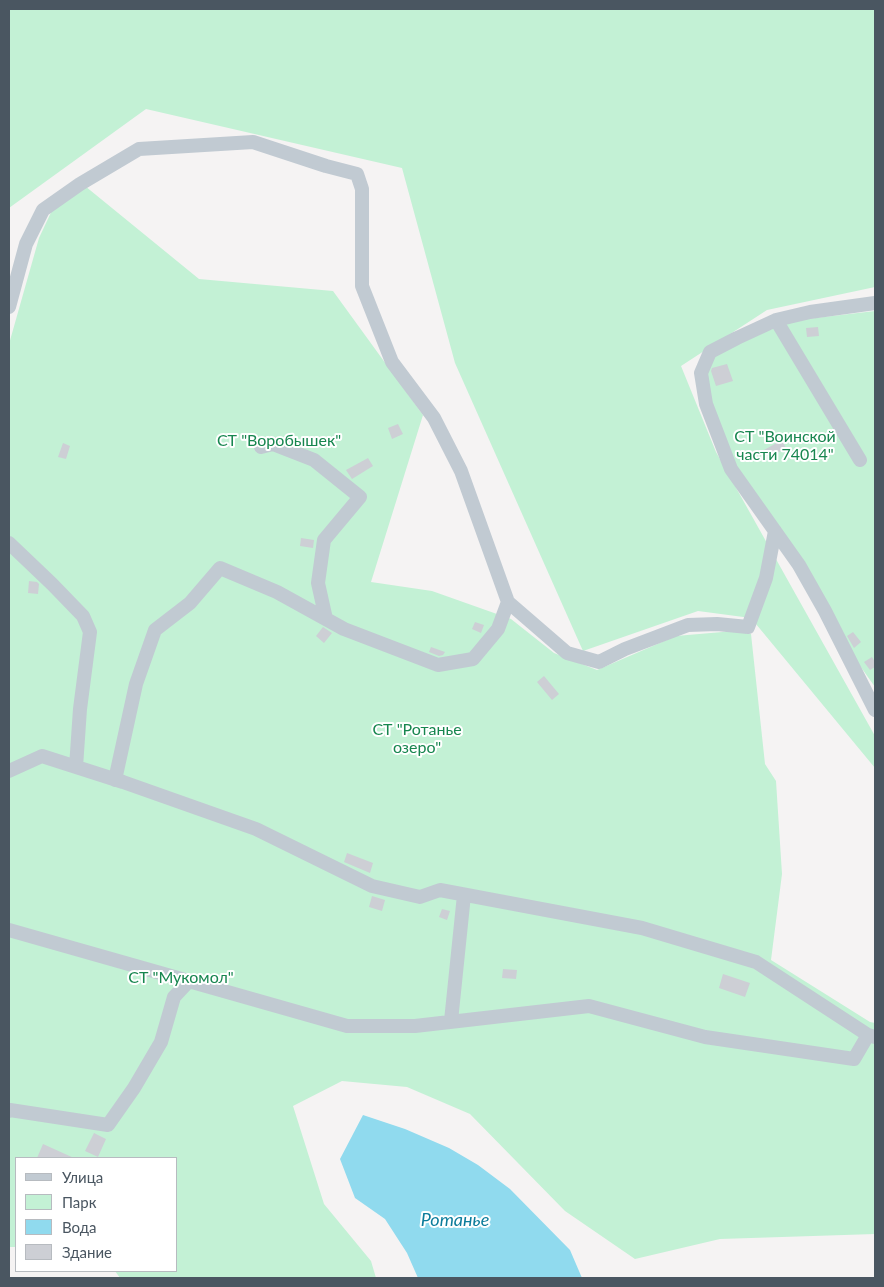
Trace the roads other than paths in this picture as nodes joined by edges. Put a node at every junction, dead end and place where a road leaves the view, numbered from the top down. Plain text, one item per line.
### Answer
1 (875, 303) edge
2 (9, 307) edge
3 (776, 320) junction
4 (261, 446) dead end
5 (860, 460) dead end
6 (775, 531) junction
7 (9, 543) edge
8 (508, 602) junction
9 (326, 619) junction
10 (875, 710) edge
11 (76, 767) junction
12 (9, 771) edge
13 (115, 780) junction
14 (464, 895) junction
15 (9, 930) edge
16 (189, 981) junction
17 (451, 1021) junction
18 (872, 1036) edge
19 (9, 1111) edge

1 - 3 street
2 - 8 street
3 - 5 street
3 - 6 street
4 - 9 street
6 - 8 street
6 - 10 street
7 - 11 street
8 - 9 street
9 - 13 street
11 - 12 street
11 - 13 street
13 - 14 street
14 - 17 street
14 - 18 street
15 - 16 street
16 - 17 street
16 - 19 street
17 - 18 street

